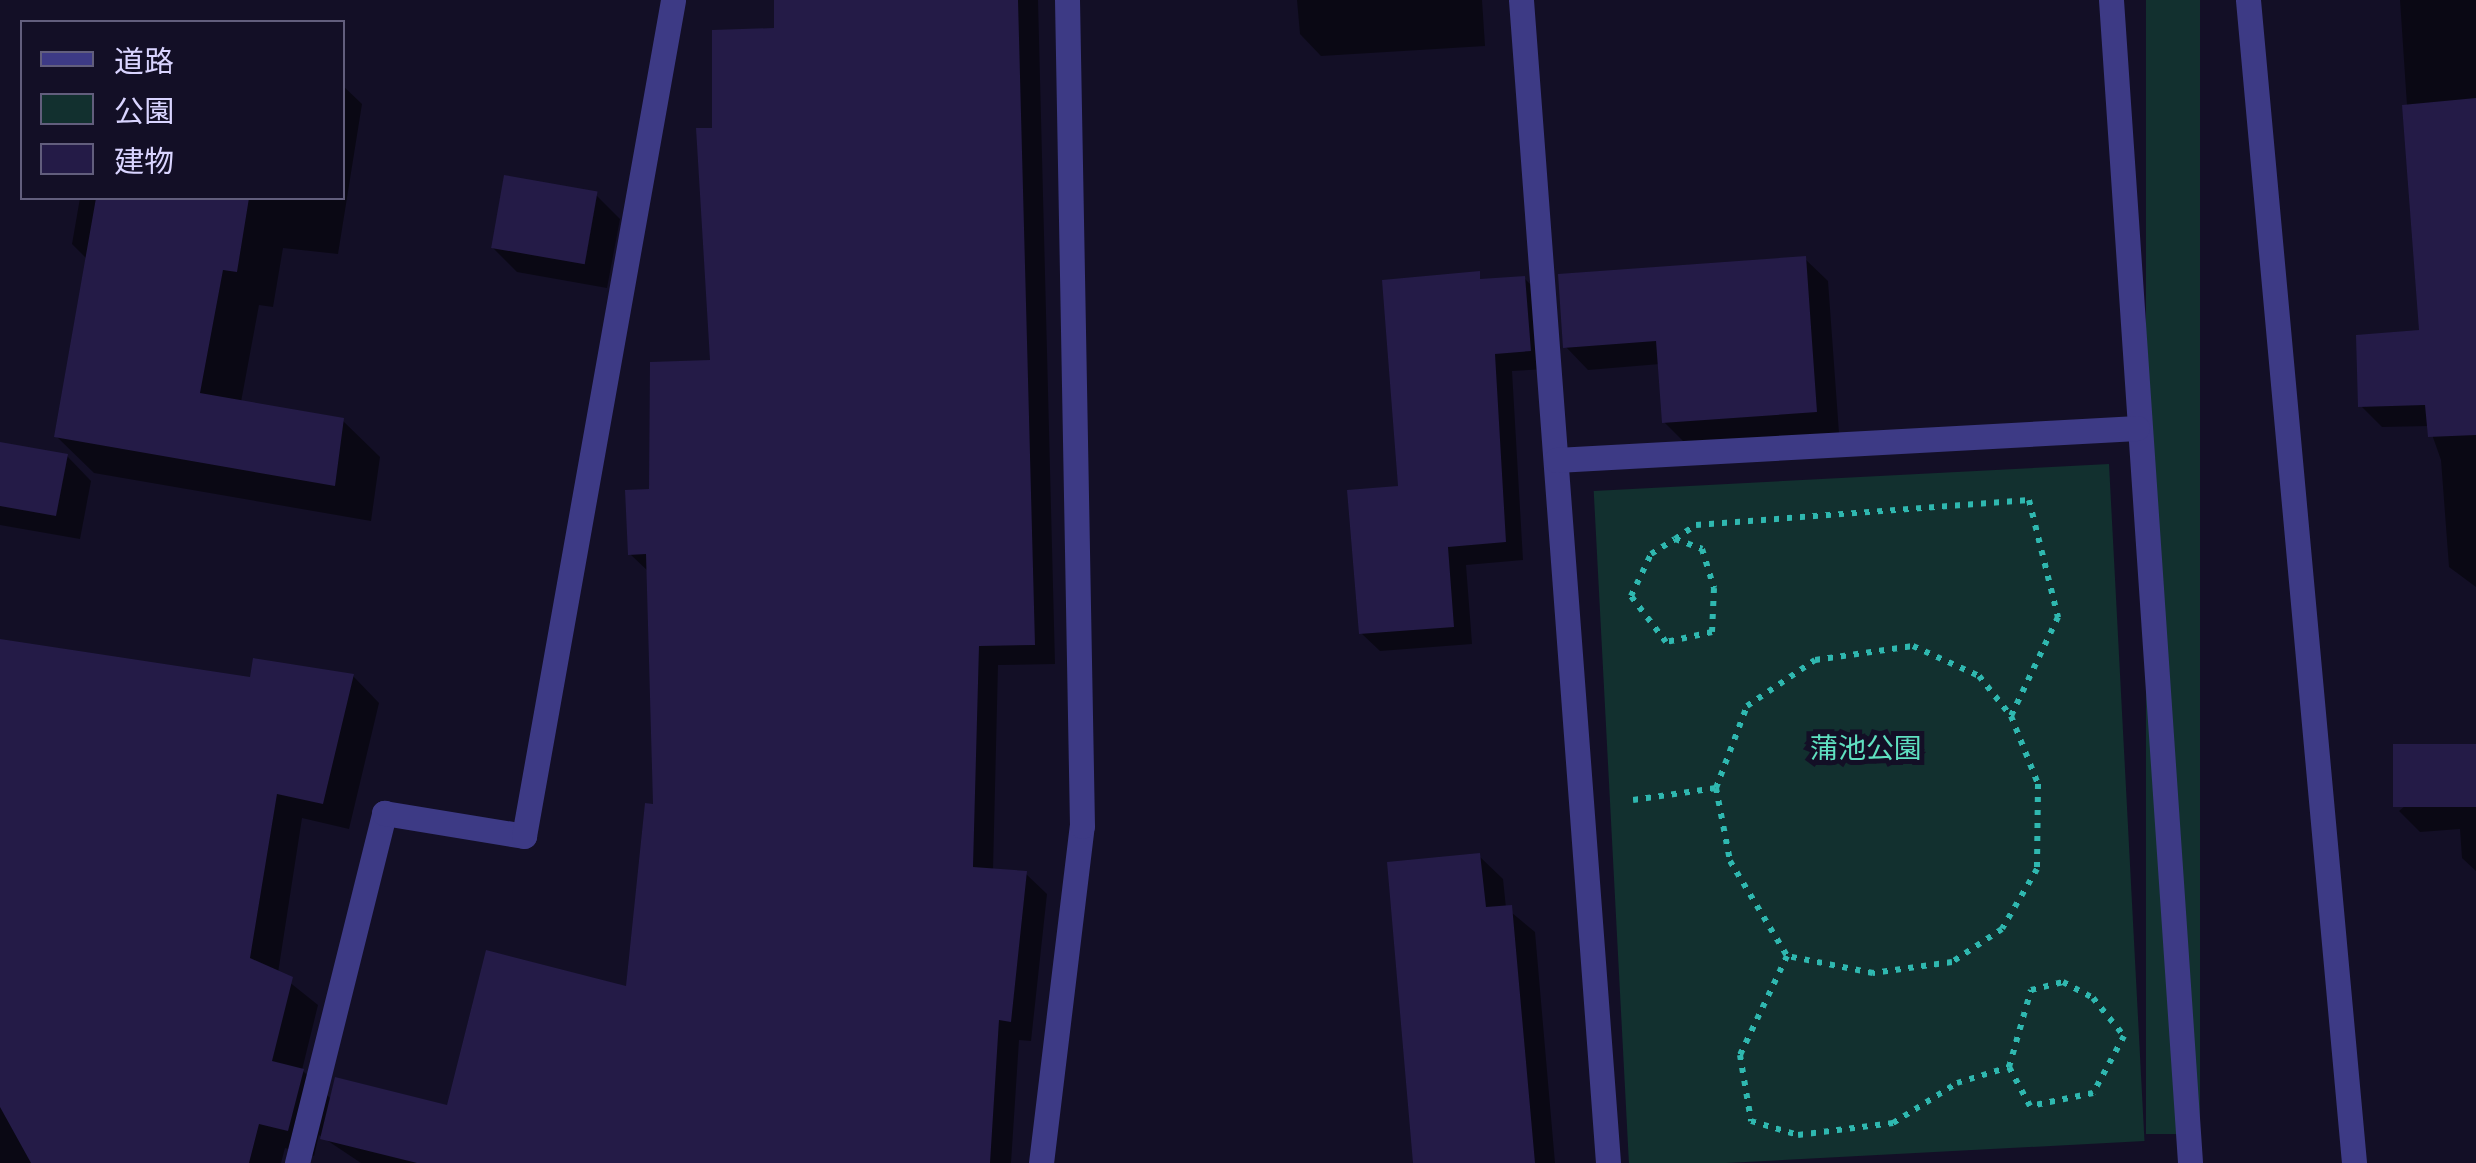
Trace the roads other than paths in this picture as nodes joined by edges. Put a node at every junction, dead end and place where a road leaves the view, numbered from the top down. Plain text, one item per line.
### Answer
1 (673, 0) edge
2 (1067, 0) edge
3 (1522, 0) edge
4 (2111, 0) edge
5 (2248, 0) edge
6 (2137, 428) junction
7 (1556, 460) junction
8 (296, 1163) edge
9 (1041, 1163) edge
10 (1608, 1163) edge
11 (2190, 1163) edge
12 (2354, 1163) edge

1 - 8 street
2 - 9 street
3 - 7 street
4 - 6 street
5 - 12 street
6 - 7 street
6 - 11 street
7 - 10 street

